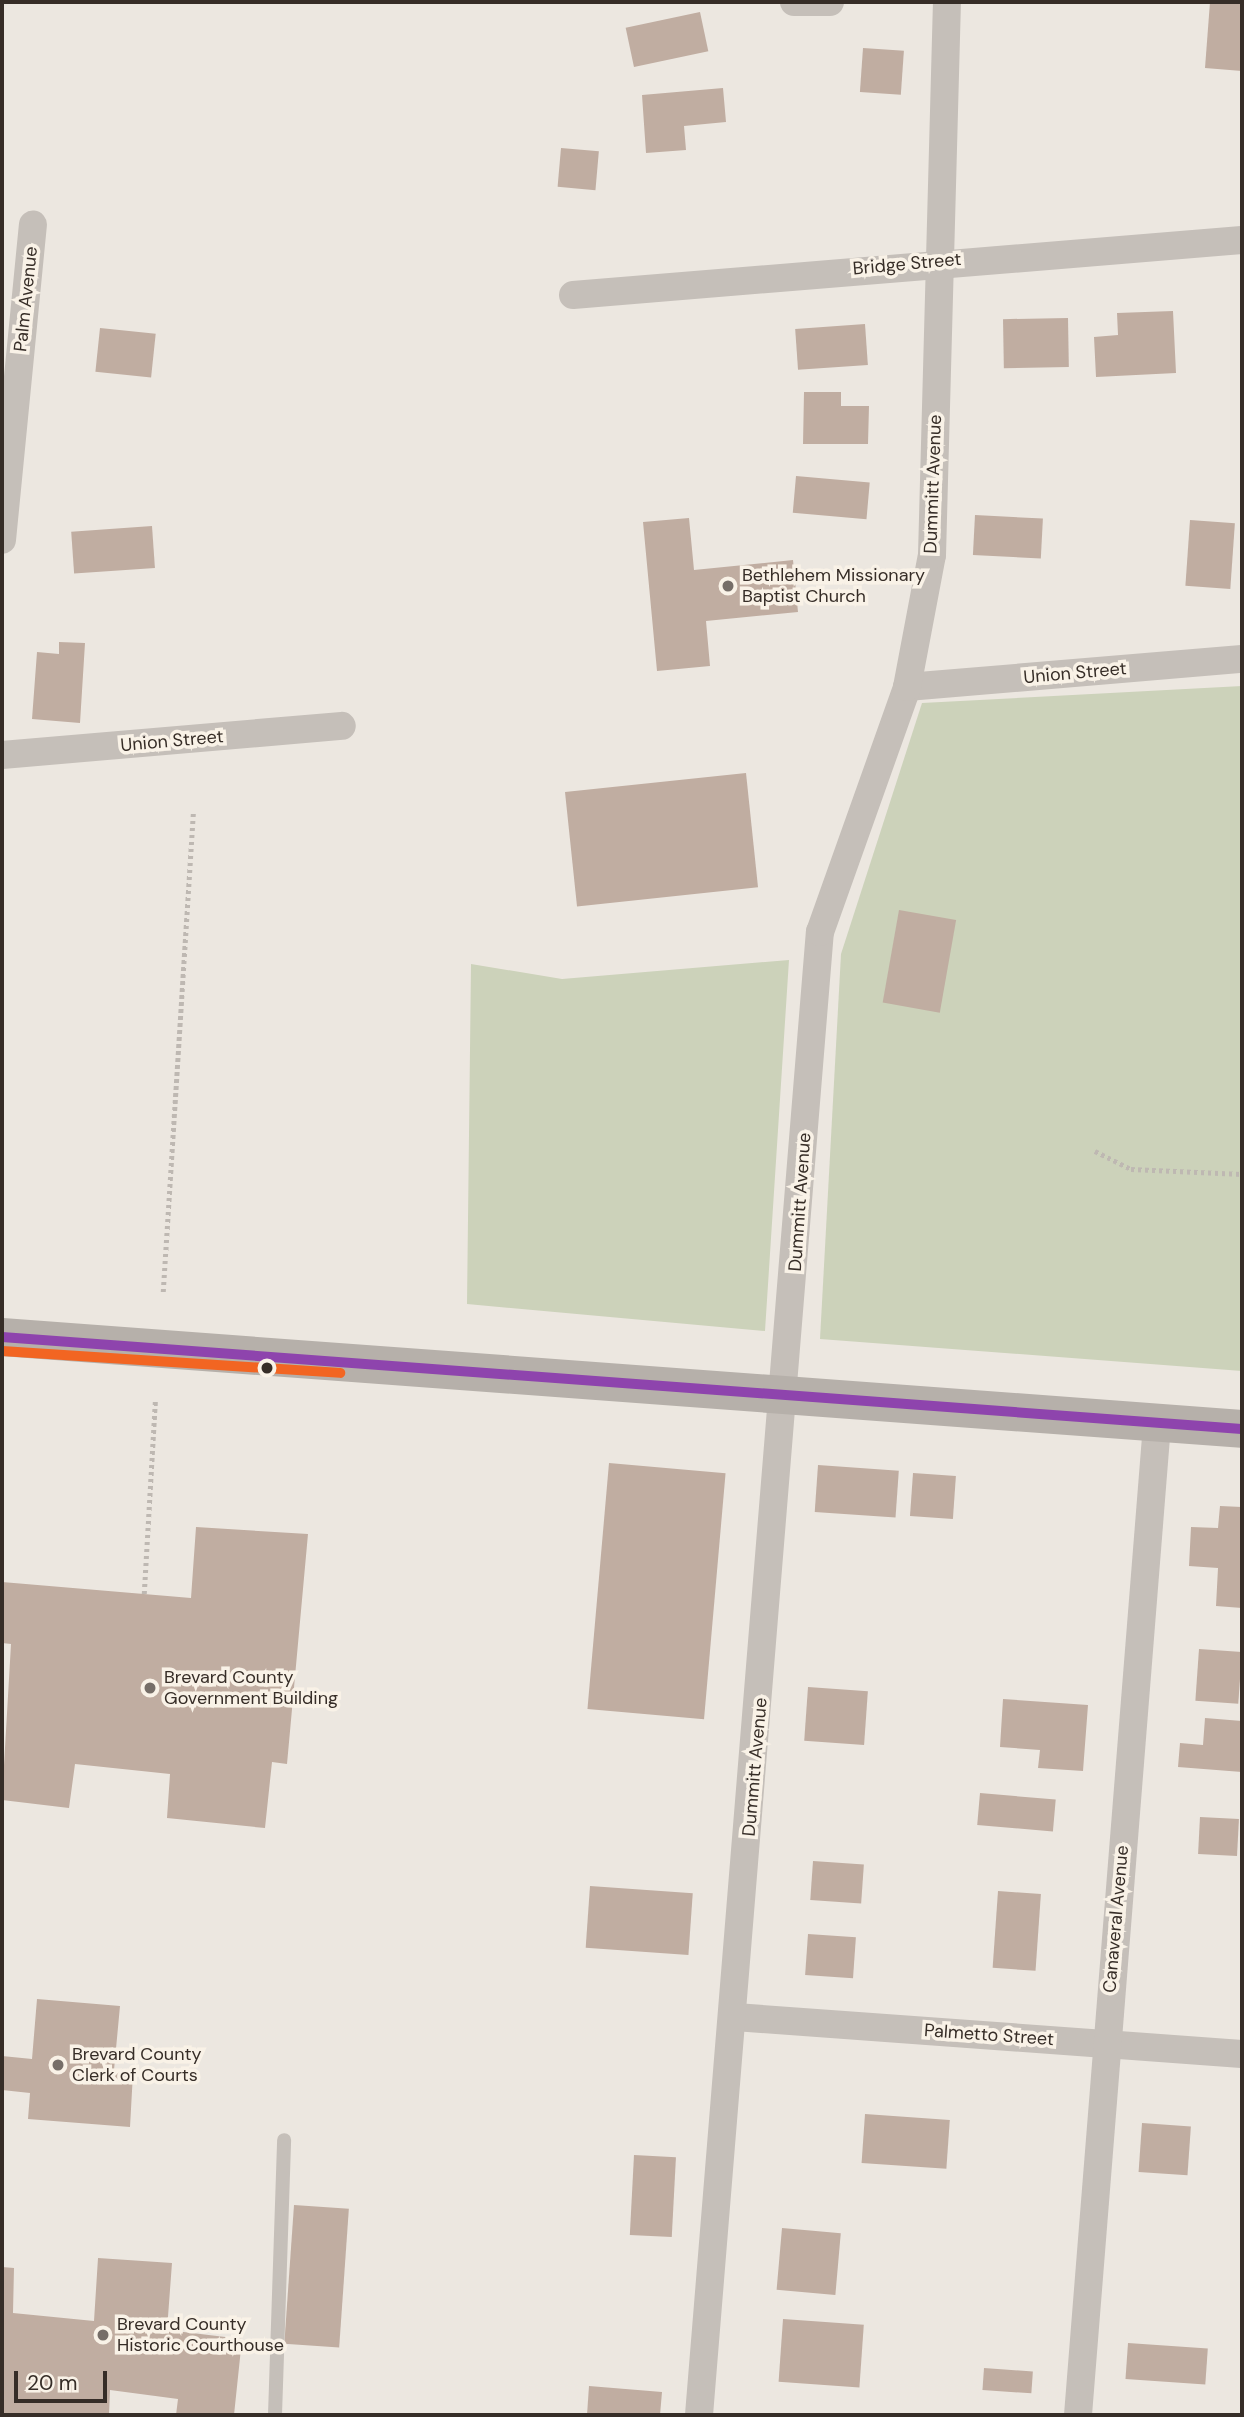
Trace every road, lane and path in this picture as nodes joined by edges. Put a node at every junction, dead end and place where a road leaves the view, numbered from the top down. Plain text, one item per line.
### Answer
1 (830, 2) edge
2 (947, 2) edge
3 (797, 4) edge
4 (33, 225) dead end
5 (1242, 240) edge
6 (940, 261) junction
7 (573, 295) dead end
8 (2, 540) edge
9 (1242, 659) edge
10 (907, 687) junction
11 (342, 726) dead end
12 (2, 755) edge
13 (194, 811) dead end
14 (1095, 1151) dead end
15 (1242, 1174) edge
16 (163, 1292) dead end
17 (2, 1337) edge
18 (786, 1394) junction
19 (155, 1401) dead end
20 (1157, 1424) junction
21 (1242, 1429) edge
22 (144, 1594) dead end
23 (735, 2017) junction
24 (1106, 2043) junction
25 (1242, 2054) edge
26 (284, 2140) dead end
27 (275, 2415) edge
28 (699, 2415) edge
29 (1078, 2415) edge

1 - 3 street
2 - 6 street, Dummitt Avenue
4 - 8 street, Palm Avenue
5 - 6 street, Bridge Street
6 - 7 street, Bridge Street
6 - 10 street, Dummitt Avenue
9 - 10 street, Union Street
10 - 18 street, Dummitt Avenue
11 - 12 street, Union Street
13 - 16 path
14 - 15 path
17 - 18 main road
18 - 20 main road
18 - 23 street, Dummitt Avenue
19 - 22 path
20 - 21 main road
20 - 24 street, Canaveral Avenue
23 - 24 street, Palmetto Street
23 - 28 street, Dummitt Avenue
24 - 25 street, Palmetto Street
24 - 29 street, Canaveral Avenue
26 - 27 lane

